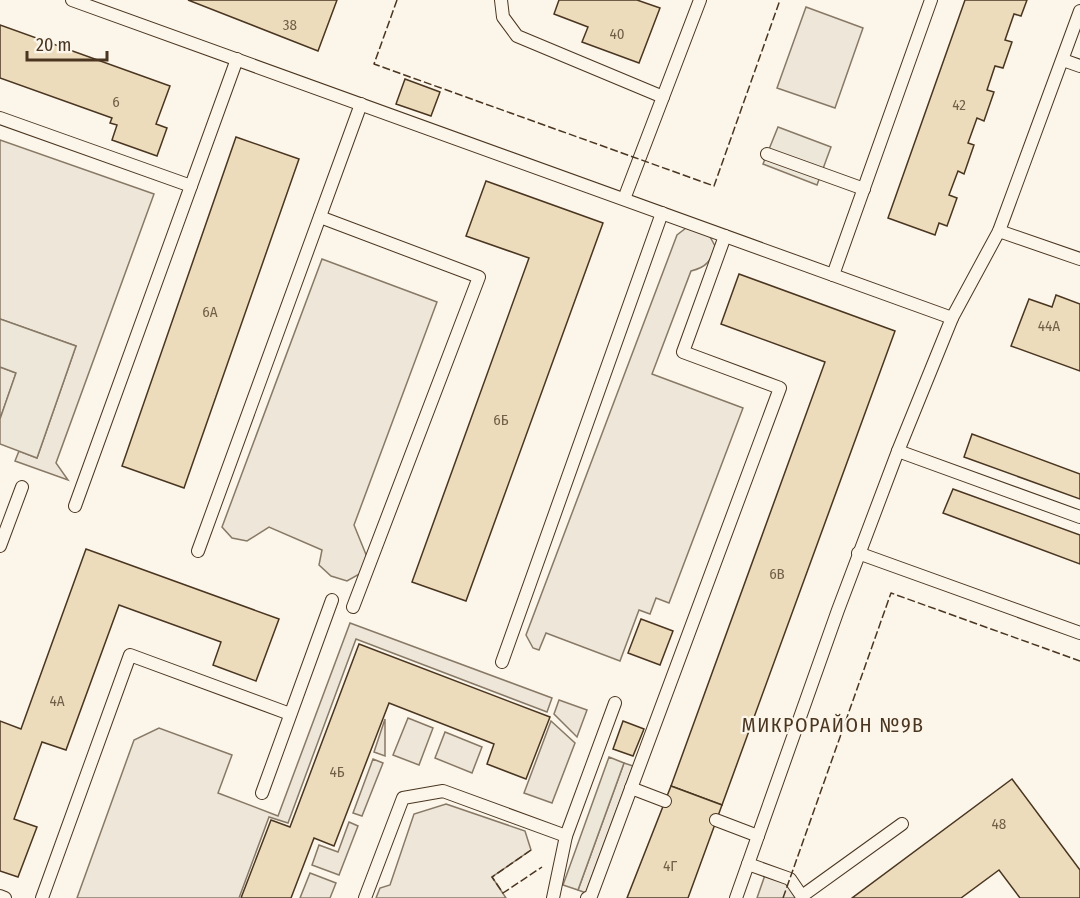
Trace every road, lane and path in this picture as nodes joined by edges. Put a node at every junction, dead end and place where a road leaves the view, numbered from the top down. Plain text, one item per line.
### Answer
1 (72, 0) edge
2 (501, 0) edge
3 (700, 0) edge
4 (931, 0) edge
5 (1080, 11) edge
6 (237, 59) junction
7 (1063, 60) junction
8 (1080, 66) edge
9 (663, 98) junction
10 (361, 104) junction
11 (0, 118) edge
12 (767, 154) dead end
13 (191, 186) junction
14 (864, 189) junction
15 (624, 199) junction
16 (662, 213) junction
17 (320, 217) junction
18 (999, 231) junction
19 (725, 236) junction
20 (1080, 259) edge
21 (833, 274) junction
22 (952, 318) junction
23 (898, 451) junction
24 (22, 487) dead end
25 (75, 506) dead end
26 (1080, 517) edge
27 (0, 546) edge
28 (198, 551) dead end
29 (858, 553) junction
30 (332, 600) dead end
31 (353, 607) dead end
32 (1080, 633) edge
33 (502, 662) dead end
34 (615, 703) dead end
35 (290, 714) junction
36 (631, 788) junction
37 (262, 793) dead end
38 (665, 801) dead end
39 (716, 820) dead end
40 (903, 824) dead end
41 (566, 836) junction
42 (758, 836) junction
43 (748, 864) junction
44 (0, 896) edge
45 (802, 897) edge
46 (5, 898) edge
47 (42, 898) edge
48 (365, 898) edge
49 (553, 898) edge
50 (587, 898) edge
51 (736, 898) edge

1 - 6 lane
2 - 9 lane
3 - 9 lane
4 - 14 lane
5 - 7 lane
6 - 10 lane
6 - 13 lane
7 - 8 lane
7 - 18 lane
9 - 15 lane
10 - 15 lane
10 - 17 lane
11 - 13 lane
12 - 14 lane
13 - 25 lane
14 - 21 lane
15 - 16 lane
16 - 19 lane
16 - 33 lane
17 - 28 lane
17 - 31 lane
18 - 20 lane
18 - 22 lane
19 - 21 lane
19 - 36 lane
21 - 22 lane
22 - 23 lane
23 - 26 lane
23 - 29 lane
24 - 27 lane
29 - 32 lane
29 - 42 lane
30 - 35 lane
34 - 41 lane
35 - 37 lane
35 - 47 lane
36 - 38 lane
36 - 50 lane
39 - 42 lane
40 - 45 lane
41 - 48 lane
41 - 49 lane
42 - 43 lane
43 - 45 lane
43 - 51 lane
44 - 46 lane

